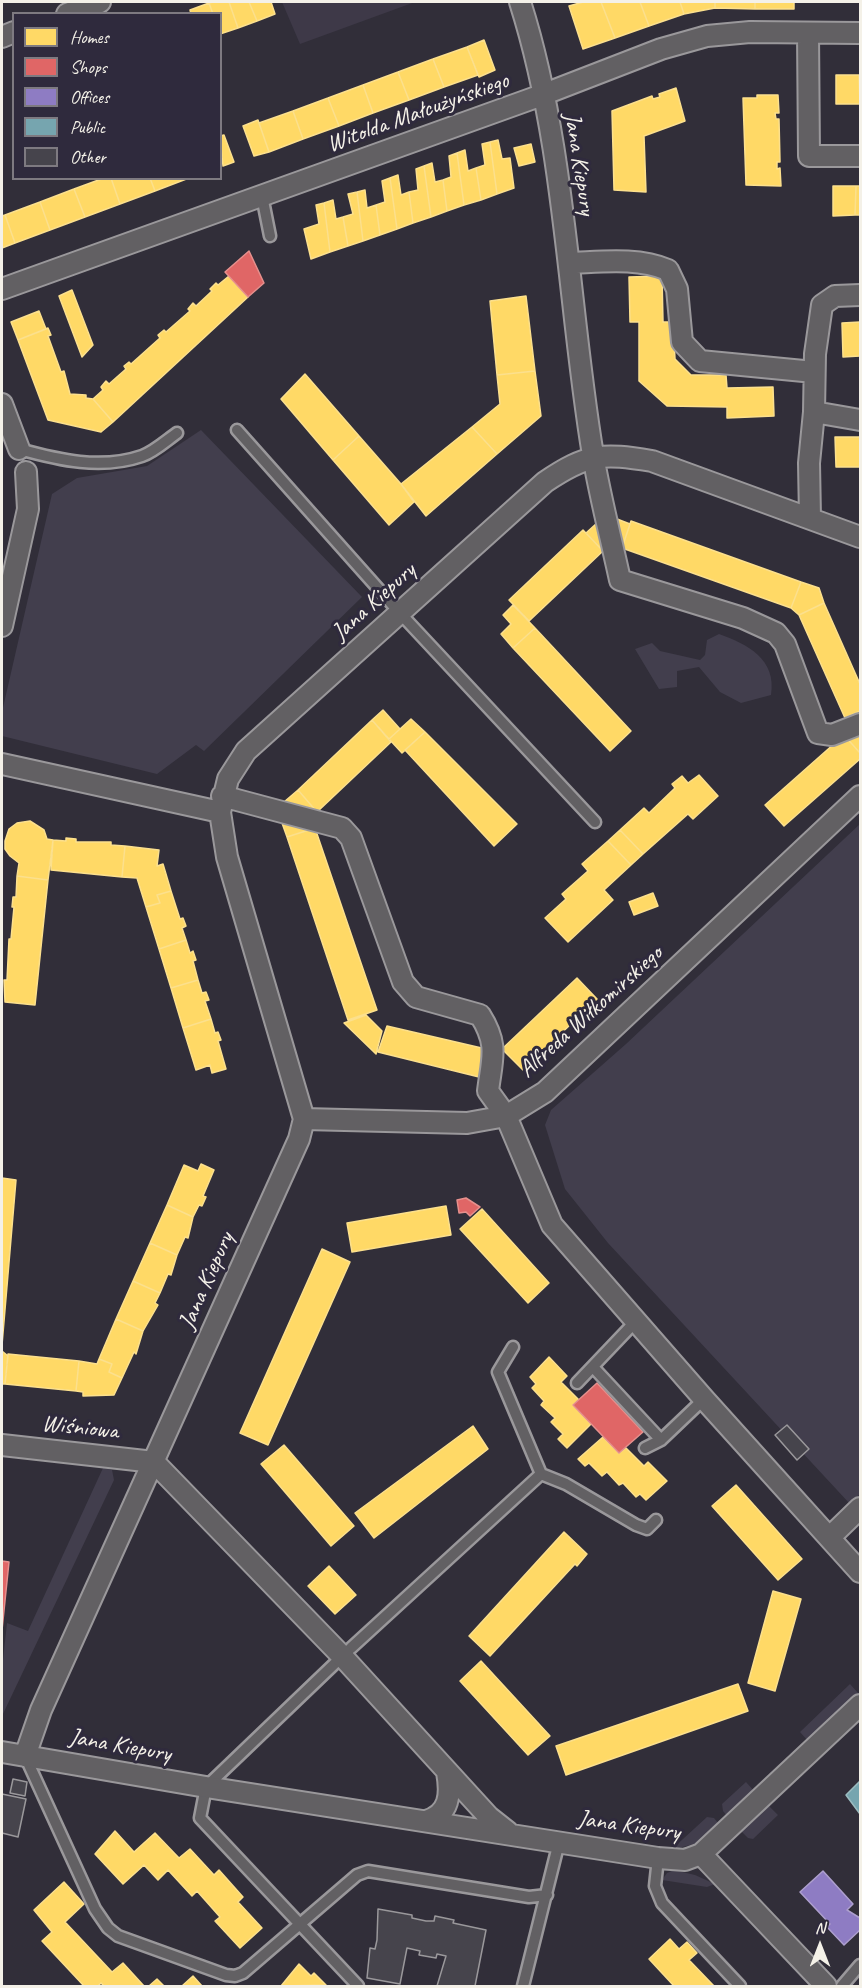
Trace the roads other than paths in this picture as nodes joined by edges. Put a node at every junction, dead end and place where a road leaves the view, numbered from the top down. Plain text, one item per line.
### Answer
1 (100, 2) edge
2 (520, 2) edge
3 (72, 12) edge
4 (808, 33) junction
5 (861, 33) edge
6 (542, 95) junction
7 (861, 156) edge
8 (262, 196) junction
9 (270, 236) dead end
10 (569, 263) junction
11 (2, 289) edge
12 (861, 295) edge
13 (814, 372) junction
14 (2, 404) edge
15 (814, 412) junction
16 (861, 420) edge
17 (237, 430) dead end
18 (177, 433) dead end
19 (19, 449) joint
20 (593, 456) junction
21 (26, 472) dead end
22 (810, 518) junction
23 (861, 537) edge
24 (399, 612) junction
25 (2, 626) edge
26 (861, 724) edge
27 (2, 764) edge
28 (861, 796) edge
29 (221, 804) junction
30 (595, 822) dead end
31 (506, 1116) junction
32 (304, 1119) junction
33 (636, 1322) junction
34 (513, 1347) dead end
35 (593, 1367) junction
36 (577, 1383) dead end
37 (704, 1399) junction
38 (661, 1440) junction
39 (2, 1445) edge
40 (645, 1448) dead end
41 (154, 1462) junction
42 (541, 1474) junction
43 (861, 1508) edge
44 (656, 1520) dead end
45 (830, 1537) junction
46 (861, 1572) edge
47 (342, 1656) junction
48 (861, 1705) edge
49 (2, 1752) edge
50 (25, 1756) junction
51 (447, 1772) junction
52 (206, 1787) junction
53 (426, 1821) junction
54 (511, 1834) junction
55 (559, 1842) junction
56 (702, 1854) junction
57 (658, 1858) junction
58 (547, 1895) junction
59 (301, 1923) junction
60 (861, 1965) edge
61 (358, 1986) edge
62 (523, 1986) edge
63 (740, 1986) edge
64 (825, 1986) edge
65 (842, 1986) edge

1 - 3 street
2 - 6 street, Jana Kiepury
4 - 5 street, Witolda Małcużyńskiego
4 - 6 street, Witolda Małcużyńskiego
4 - 7 street
6 - 8 street, Witolda Małcużyńskiego
6 - 10 street, Jana Kiepury
8 - 9 lane
8 - 11 street, Witolda Małcużyńskiego
10 - 13 street
10 - 20 street, Jana Kiepury
12 - 13 street
13 - 15 street
14 - 19 street
15 - 16 street
15 - 22 street
17 - 24 lane
18 - 19 lane
20 - 22 street, Jana Kiepury
20 - 24 street, Jana Kiepury
20 - 26 street
21 - 25 street
22 - 23 street, Jana Kiepury
24 - 29 street, Jana Kiepury
24 - 30 lane
27 - 29 street
28 - 31 street, Alfreda Wiłkomirskiego
29 - 31 street
29 - 32 street
31 - 32 street
31 - 33 street
32 - 41 street, Jana Kiepury
33 - 35 lane
33 - 37 street
34 - 42 lane
35 - 36 lane
35 - 38 lane
37 - 38 lane
37 - 45 street
38 - 40 lane
39 - 41 street, Wiśniowa
41 - 47 street, Jana Kiepury
41 - 50 street, Jana Kiepury
42 - 44 lane
42 - 47 lane
43 - 45 street
45 - 46 street
47 - 51 street, Jana Kiepury
47 - 52 lane
48 - 56 street
49 - 50 street, Jana Kiepury
50 - 52 street, Jana Kiepury
50 - 59 lane
51 - 53 street
51 - 54 street, Jana Kiepury
52 - 53 street, Jana Kiepury
52 - 59 lane
53 - 54 street, Jana Kiepury
54 - 55 street, Jana Kiepury
55 - 57 street, Jana Kiepury
55 - 58 lane
56 - 57 street, Jana Kiepury
56 - 64 street, Jana Kiepury
57 - 63 lane
58 - 59 lane
58 - 62 lane
59 - 61 lane
60 - 65 lane

